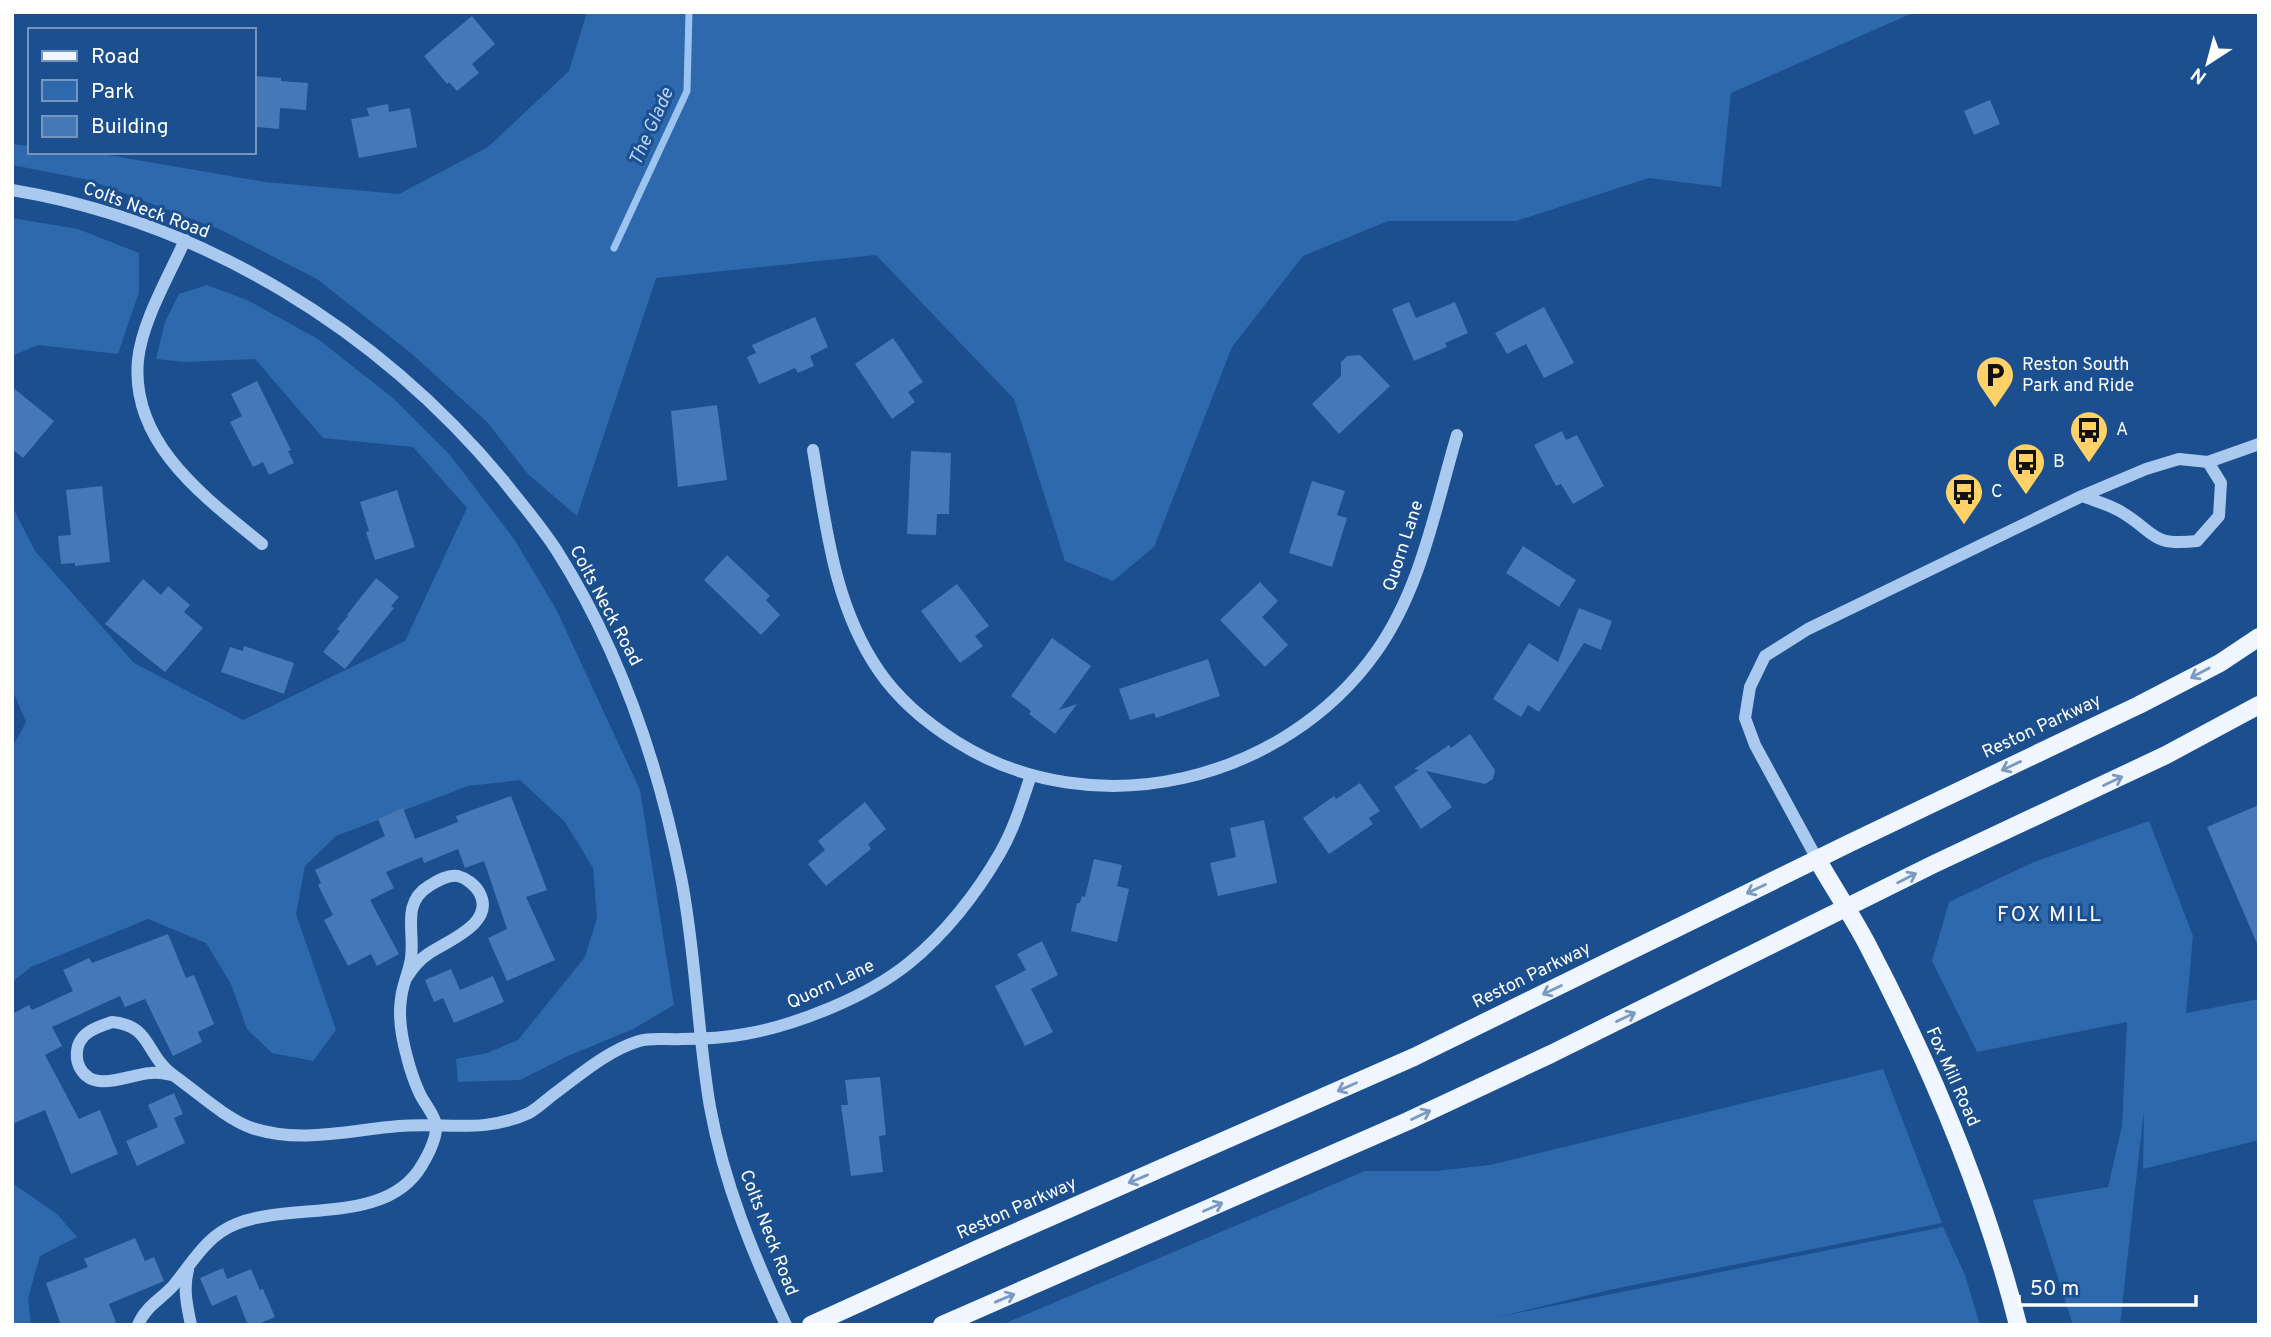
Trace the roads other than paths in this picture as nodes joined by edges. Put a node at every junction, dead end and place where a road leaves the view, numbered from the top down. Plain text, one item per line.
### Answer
1 (12, 190) edge
2 (185, 240) junction
3 (1457, 435) dead end
4 (2259, 444) edge
5 (813, 450) dead end
6 (2208, 462) junction
7 (2082, 496) junction
8 (262, 544) dead end
9 (2259, 637) edge
10 (2259, 705) edge
11 (1031, 775) junction
12 (1817, 859) junction
13 (1846, 909) junction
14 (407, 977) junction
15 (701, 1039) junction
16 (173, 1075) junction
17 (436, 1125) junction
18 (189, 1265) junction
19 (138, 1325) edge
20 (191, 1325) edge
21 (786, 1325) edge
22 (811, 1325) edge
23 (942, 1325) edge
24 (2018, 1325) edge

1 - 2 street, Colts Neck Road
2 - 8 street
2 - 15 street, Colts Neck Road
3 - 11 street, Quorn Lane
4 - 6 street
5 - 11 street, Quorn Lane
6 - 7 street
6 - 7 street
7 - 12 street
9 -> 12 main road, Reston Parkway
13 -> 10 main road
11 - 15 street, Quorn Lane
12 - 13 main road, Fox Mill Road
12 -> 22 main road, Reston Parkway
23 -> 13 main road
13 - 24 main road, Fox Mill Road
14 - 14 street
14 - 17 street
15 - 17 street, Quorn Lane
15 - 21 street, Colts Neck Road
16 - 16 street, Quorn Lane
16 - 17 street, Quorn Lane
17 - 18 street
18 - 19 street
18 - 20 street

